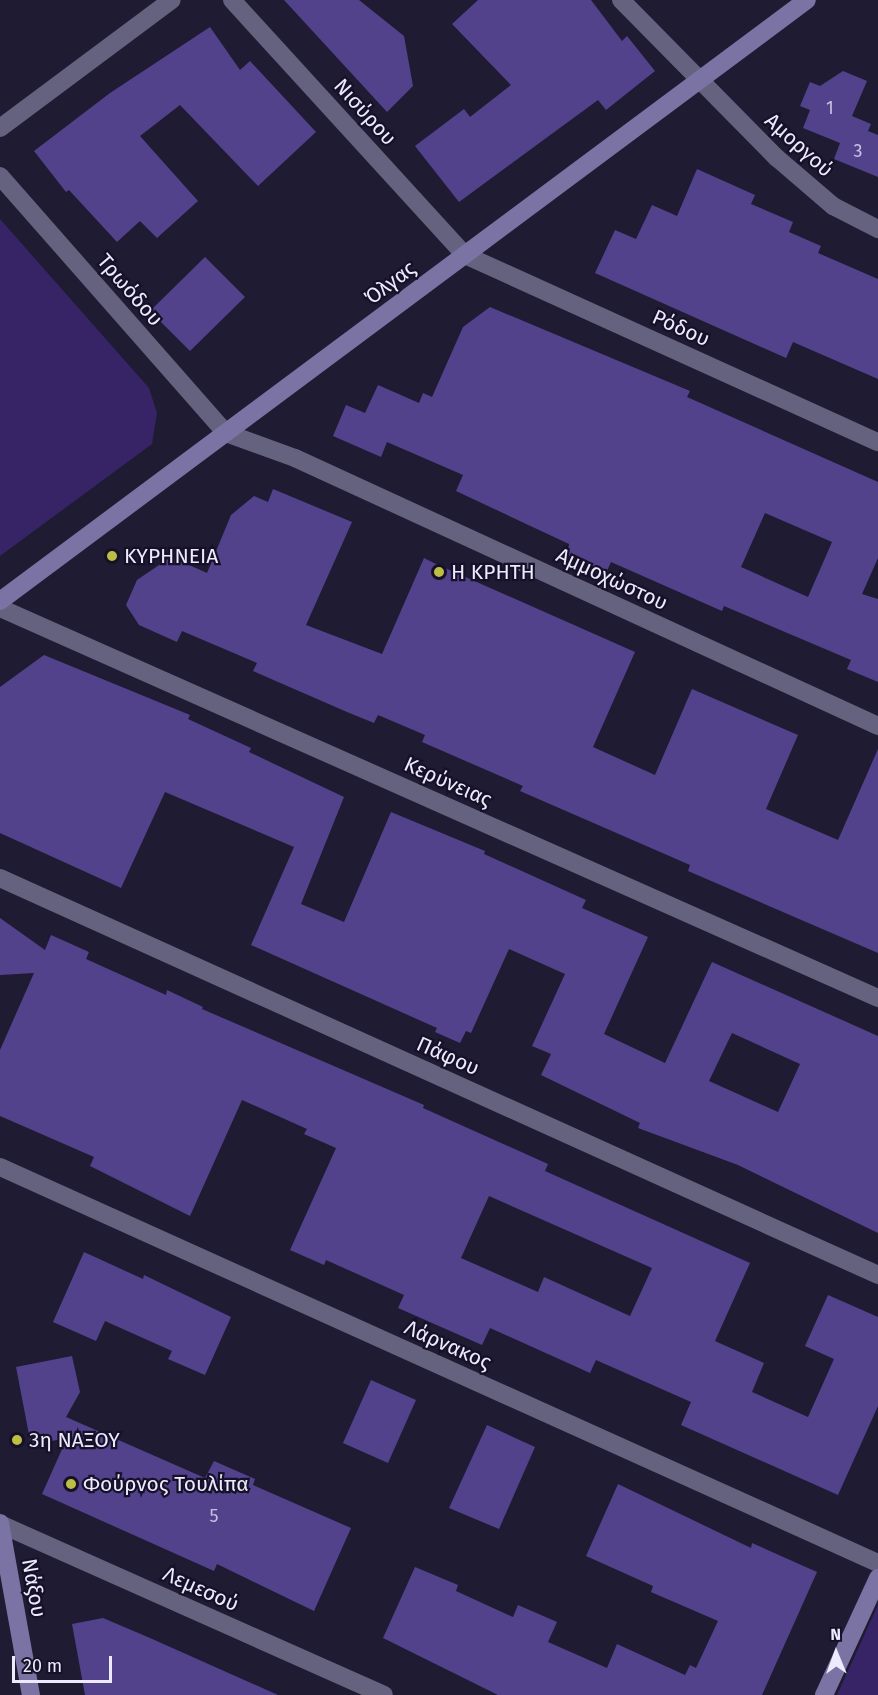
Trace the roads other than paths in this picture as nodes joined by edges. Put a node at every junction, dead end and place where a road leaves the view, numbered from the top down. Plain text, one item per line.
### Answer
1 (172, 0) edge
2 (232, 0) edge
3 (621, 0) edge
4 (807, 0) edge
5 (698, 81) junction
6 (0, 128) edge
7 (0, 176) edge
8 (878, 229) edge
9 (465, 255) junction
10 (226, 433) junction
11 (878, 442) edge
12 (0, 601) edge
13 (0, 608) edge
14 (878, 726) edge
15 (0, 878) edge
16 (878, 998) edge
17 (0, 1167) edge
18 (878, 1275) edge
19 (0, 1524) edge
20 (878, 1563) edge
21 (878, 1578) edge
22 (31, 1695) edge
23 (384, 1695) edge
24 (824, 1695) edge

1 - 6 street
2 - 9 street, Νισύρου
3 - 5 street, Αμοργού
4 - 5 street, Όλγας
5 - 8 street, Αμοργού
5 - 9 street, Όλγας
7 - 10 street, Τρωόδου
9 - 10 street, Όλγας
9 - 11 street, Ρόδου
10 - 12 street, Όλγας
10 - 14 street, Αμμοχώστου
13 - 16 street, Κερύνειας
15 - 18 street, Πάφου
17 - 20 street, Λάρνακος
19 - 22 street, Νάξου
19 - 23 street, Λεμεσού
21 - 24 street

